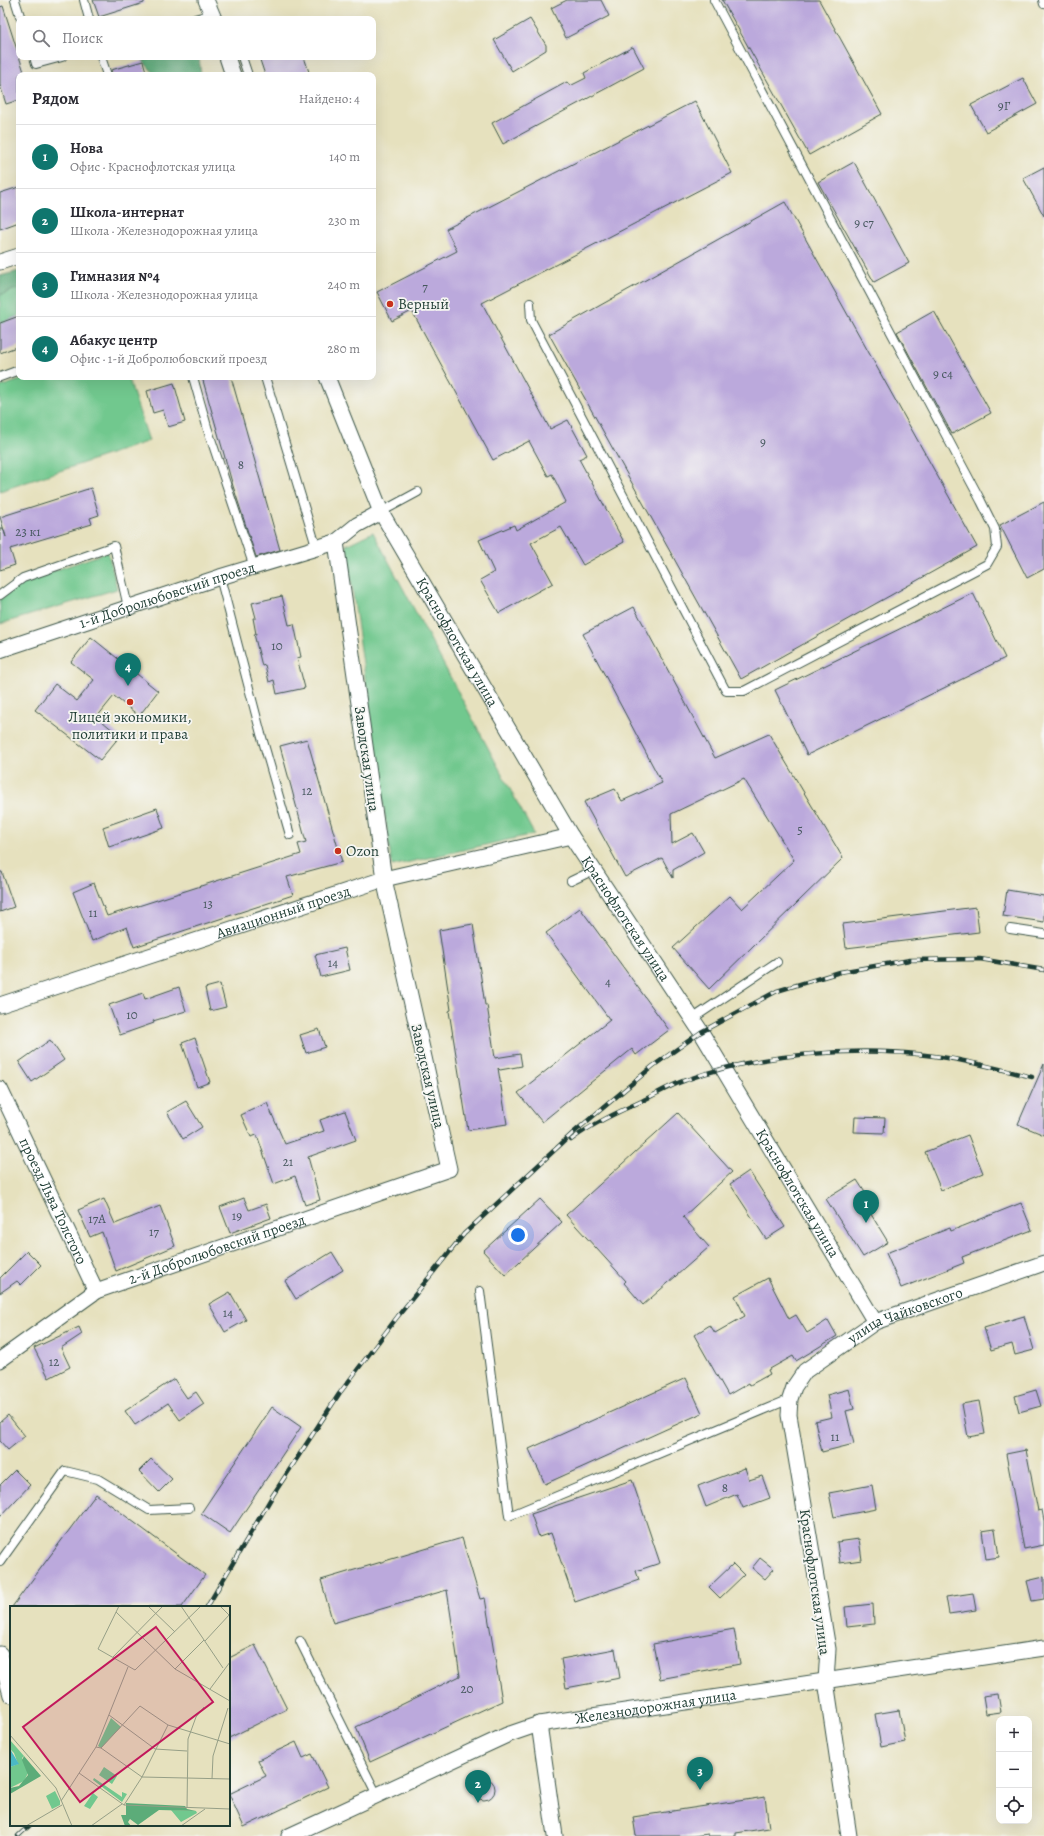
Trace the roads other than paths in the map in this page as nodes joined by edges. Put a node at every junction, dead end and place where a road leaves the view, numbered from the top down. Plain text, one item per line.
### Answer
1 (15, 0) edge
2 (84, 0) edge
3 (206, 0) edge
4 (714, 0) edge
5 (1043, 0) edge
6 (1044, 4) edge
7 (20, 16) edge
8 (89, 16) edge
9 (213, 16) edge
10 (35, 60) edge
11 (51, 60) edge
12 (102, 60) edge
13 (227, 60) edge
14 (243, 60) edge
15 (106, 72) edge
16 (231, 72) edge
17 (247, 72) edge
18 (16, 257) edge
19 (0, 262) edge
20 (530, 303) dead end
21 (16, 371) edge
22 (0, 377) edge
23 (194, 380) edge
24 (266, 380) edge
25 (328, 380) edge
26 (418, 492) dead end
27 (381, 512) junction
28 (336, 542) junction
29 (316, 546) junction
30 (254, 567) junction
31 (220, 577) junction
32 (0, 595) edge
33 (128, 608) junction
34 (0, 650) edge
35 (290, 834) dead end
36 (571, 836) junction
37 (594, 870) junction
38 (384, 880) junction
39 (571, 881) dead end
40 (1010, 929) dead end
41 (1044, 934) edge
42 (777, 962) dead end
43 (0, 1005) edge
44 (692, 1019) junction
45 (0, 1089) edge
46 (449, 1169) joint
47 (1044, 1263) edge
48 (96, 1290) junction
49 (480, 1291) dead end
50 (875, 1322) junction
51 (0, 1360) edge
52 (790, 1399) junction
53 (189, 1508) dead end
54 (0, 1562) edge
55 (300, 1641) dead end
56 (1044, 1648) edge
57 (0, 1654) edge
58 (826, 1681) junction
59 (10, 1691) edge
60 (539, 1724) junction
61 (377, 1795) junction
62 (289, 1836) edge
63 (555, 1836) edge
64 (849, 1836) edge

1 - 7 lane
2 - 8 lane
3 - 9 street
4 - 20 lane
5 - 6 lane
10 - 11 lane
12 - 15 lane
13 - 16 street
14 - 17 lane
18 - 19 street
21 - 22 lane
23 - 30 lane
24 - 29 lane
25 - 27 street
26 - 27 lane
27 - 28 street
27 - 36 street, Краснофлотская улица
28 - 29 street, 1-й Добролюбовский проезд
28 - 38 street, Заводская улица
29 - 30 street, 1-й Добролюбовский проезд
30 - 31 street, 1-й Добролюбовский проезд
31 - 33 street, 1-й Добролюбовский проезд
31 - 35 lane
32 - 33 lane
33 - 34 street, 1-й Добролюбовский проезд
36 - 37 street, Краснофлотская улица
36 - 38 street, Авиационный проезд
37 - 39 lane
37 - 44 street, Краснофлотская улица
38 - 43 street, Авиационный проезд
38 - 46 street, Заводская улица
40 - 41 lane
42 - 44 lane
44 - 50 street, Краснофлотская улица
45 - 48 street, проезд Льва Толстого
46 - 48 street, 2-й Добролюбовский проезд
47 - 50 street, улица Чайковского
48 - 51 street, 2-й Добролюбовский проезд
49 - 52 lane
50 - 52 street, улица Чайковского
52 - 58 street, Краснофлотская улица
53 - 54 lane
55 - 61 lane
56 - 58 street, Железнодорожная улица
57 - 59 street
58 - 60 street, Железнодорожная улица
58 - 64 street, Краснофлотская улица
60 - 61 street, Железнодорожная улица
60 - 63 street
61 - 62 street, Железнодорожная улица

